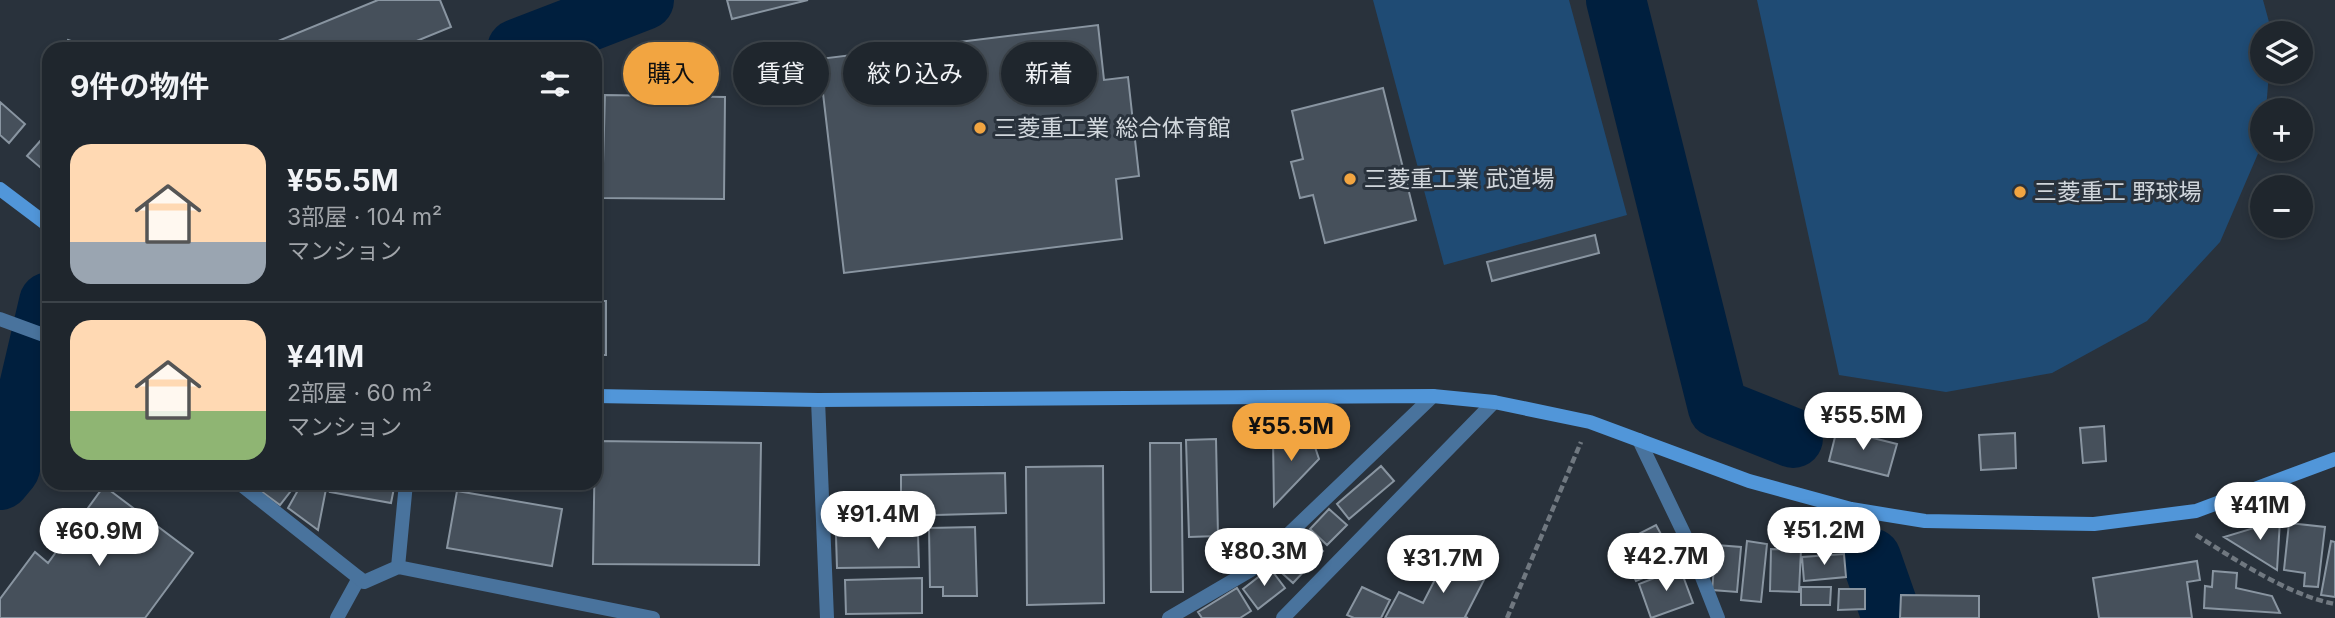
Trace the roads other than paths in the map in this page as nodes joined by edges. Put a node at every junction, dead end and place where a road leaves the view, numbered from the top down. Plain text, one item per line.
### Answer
1 (0, 189) edge
2 (42, 221) edge
3 (0, 319) edge
4 (42, 334) edge
5 (602, 396) edge
6 (1433, 396) junction
7 (818, 400) junction
8 (1494, 402) junction
9 (1639, 440) junction
10 (2335, 459) edge
11 (248, 490) edge
12 (405, 490) edge
13 (398, 567) junction
14 (359, 578) junction
15 (337, 618) edge
16 (653, 618) edge
17 (827, 618) edge
18 (1169, 618) edge
19 (1283, 618) edge
20 (1718, 618) edge

1 - 2 street
3 - 4 street
5 - 7 street
6 - 7 street
6 - 8 street
6 - 18 street
7 - 17 street
8 - 9 street
8 - 19 street
9 - 10 street
9 - 20 street
11 - 14 street
12 - 13 street
13 - 14 street
13 - 16 street
14 - 15 street

